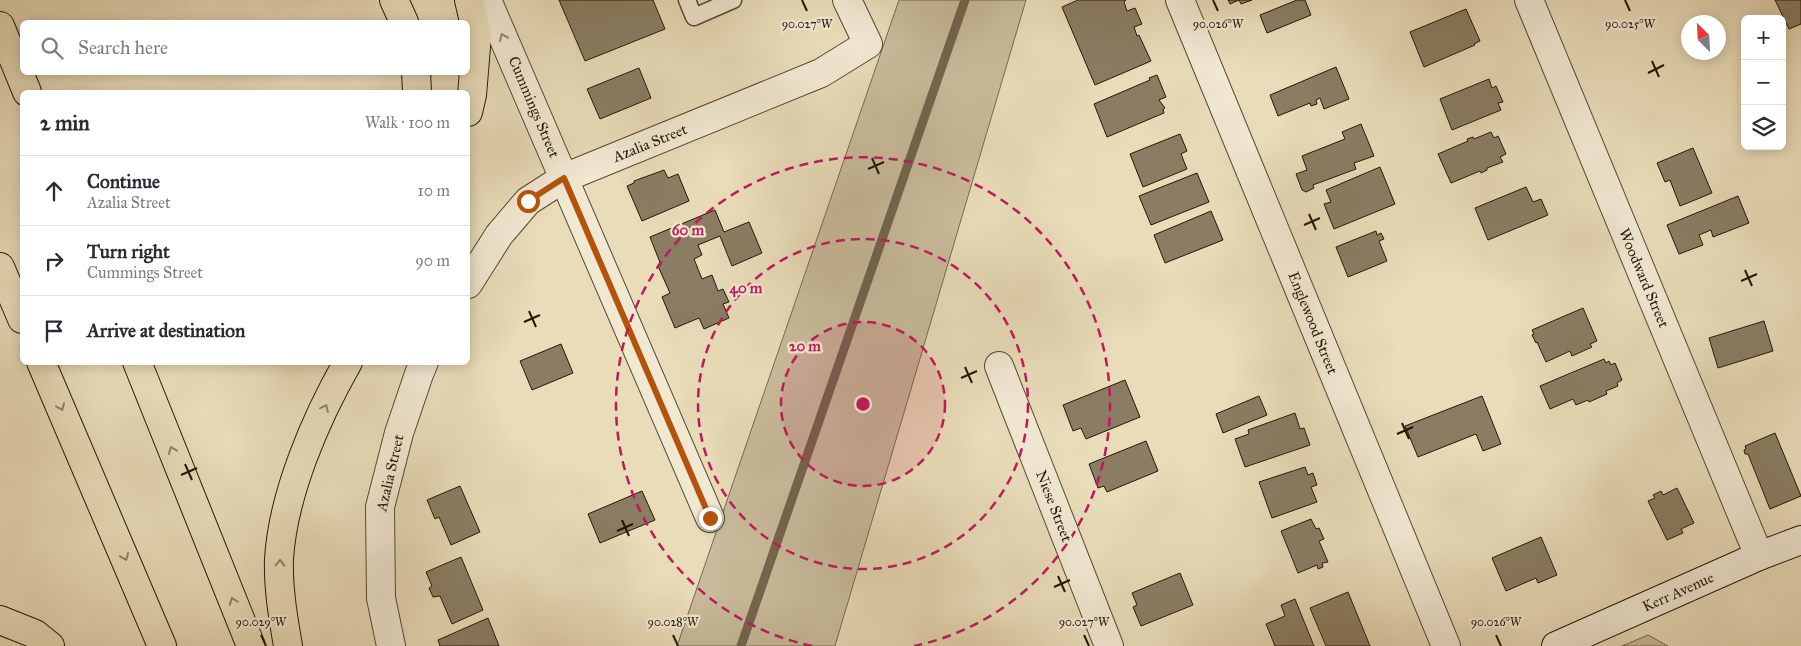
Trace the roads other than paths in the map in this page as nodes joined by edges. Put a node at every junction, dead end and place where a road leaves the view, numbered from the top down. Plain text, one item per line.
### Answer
1 (394, 0) edge
2 (469, 0) edge
3 (488, 0) edge
4 (687, 0) edge
5 (733, 0) edge
6 (847, 0) edge
7 (1180, 0) edge
8 (1529, 0) edge
9 (403, 20) edge
10 (3, 33) edge
11 (20, 62) edge
12 (20, 75) edge
13 (20, 75) edge
14 (30, 75) edge
15 (416, 75) edge
16 (26, 90) edge
17 (41, 90) edge
18 (417, 90) edge
19 (470, 104) edge
20 (564, 178) junction
21 (0, 267) edge
22 (470, 281) edge
23 (20, 314) edge
24 (42, 365) edge
25 (138, 365) edge
26 (346, 365) edge
27 (422, 365) edge
28 (999, 366) dead end
29 (710, 518) dead end
30 (1801, 540) edge
31 (1760, 556) junction
32 (0, 620) edge
33 (50, 646) edge
34 (162, 646) edge
35 (251, 646) edge
36 (288, 646) edge
37 (391, 646) edge
38 (1109, 646) edge
39 (1446, 646) edge
40 (1556, 646) edge

1 - 9 highway
2 - 19 highway
20 -> 3 street, Cummings Street
4 - 5 lane
6 - 20 street, Azalia Street
7 - 39 street, Englewood Street
8 - 31 street, Woodward Street
10 - 11 highway
10 - 13 highway
12 - 16 highway
14 - 17 highway
15 - 18 highway
20 - 22 street, Azalia Street
20 - 29 street, Cummings Street
21 - 23 highway
24 -> 34 highway
35 -> 25 highway
36 -> 26 highway
27 - 37 street, Azalia Street
28 - 38 street, Niese Street
30 - 31 street, Kerr Avenue
31 - 40 street, Kerr Avenue
32 - 33 highway

